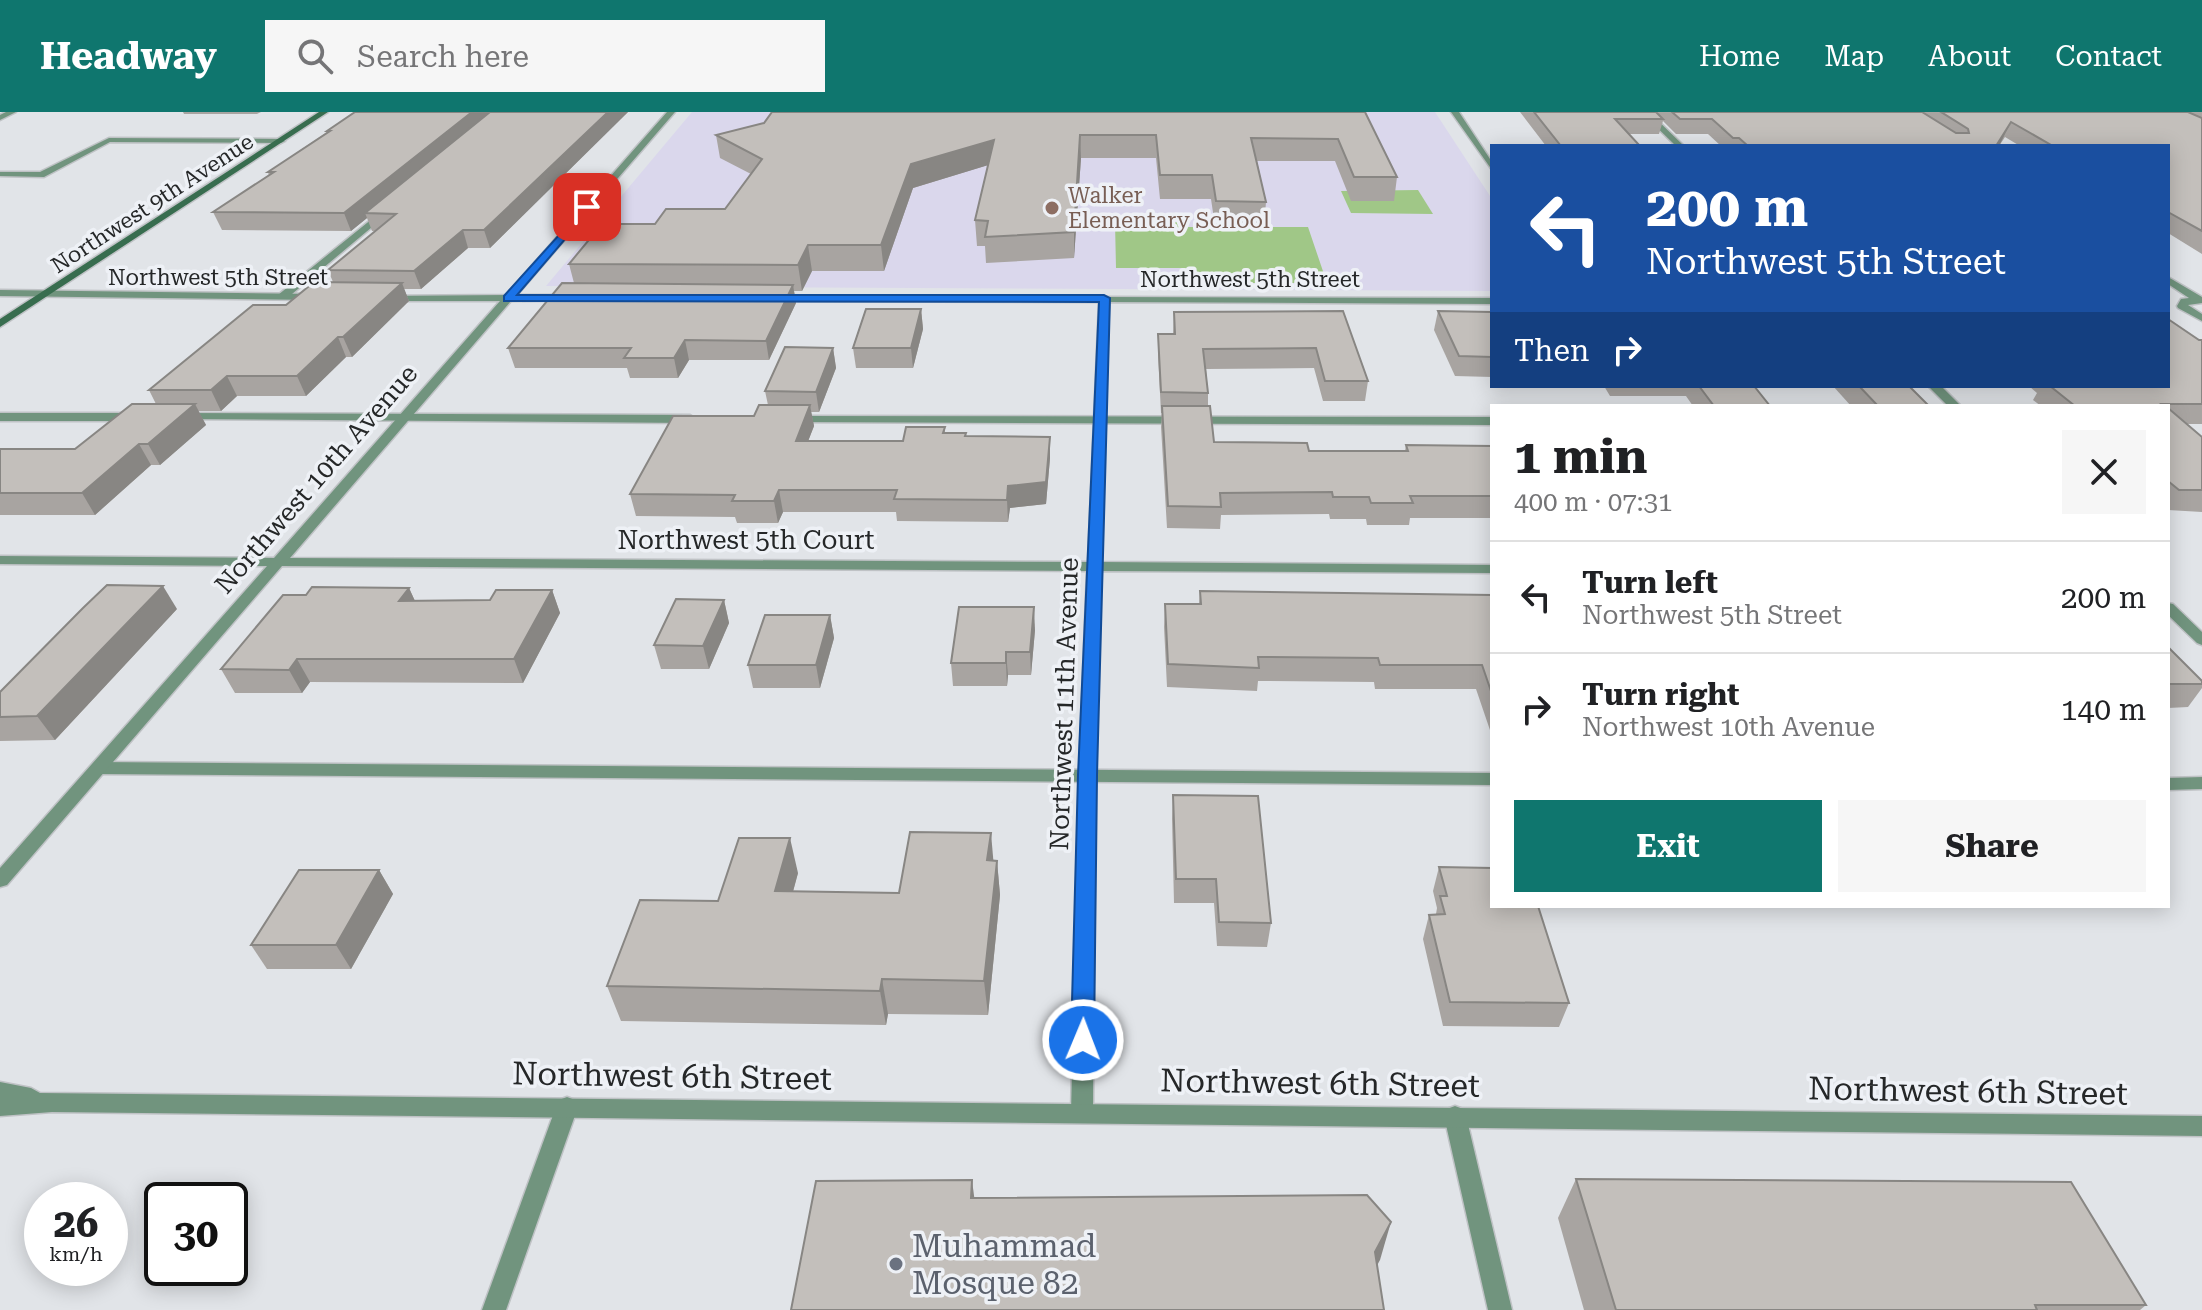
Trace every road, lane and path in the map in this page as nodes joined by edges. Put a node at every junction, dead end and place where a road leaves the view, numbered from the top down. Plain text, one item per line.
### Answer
1 (12, 112) edge
2 (324, 112) edge
3 (671, 112) edge
4 (1455, 112) edge
5 (1645, 112) edge
6 (0, 118) edge
7 (281, 141) junction
8 (1678, 144) edge
9 (1490, 165) edge
10 (0, 174) edge
11 (395, 204) edge
12 (2170, 281) edge
13 (0, 293) edge
14 (44, 296) junction
15 (282, 297) junction
16 (330, 297) edge
17 (378, 297) edge
18 (508, 298) junction
19 (586, 298) edge
20 (759, 298) edge
21 (1104, 298) junction
22 (2200, 300) edge
23 (1490, 301) edge
24 (2170, 309) edge
25 (2184, 309) junction
26 (2202, 318) edge
27 (0, 324) edge
28 (1936, 388) edge
29 (1953, 404) edge
30 (0, 417) edge
31 (141, 417) edge
32 (172, 417) edge
33 (403, 417) junction
34 (702, 419) edge
35 (782, 420) edge
36 (1490, 421) edge
37 (1101, 422) junction
38 (0, 560) edge
39 (276, 561) junction
40 (1097, 566) junction
41 (1490, 569) edge
42 (2170, 609) edge
43 (2202, 640) edge
44 (97, 768) junction
45 (1087, 775) junction
46 (1490, 779) edge
47 (2202, 783) edge
48 (2170, 784) edge
49 (0, 880) edge
50 (0, 1091) edge
51 (52, 1102) junction
52 (0, 1106) edge
53 (567, 1107) junction
54 (1082, 1113) junction
55 (1455, 1116) junction
56 (2202, 1126) edge
57 (494, 1310) edge
58 (1500, 1310) edge

1 - 6 street
2 - 7 main road, Northwest 9th Avenue
3 - 18 street, Northwest 10th Avenue
4 - 9 street
5 - 8 street
7 - 10 street
7 - 14 main road, Northwest 9th Avenue
11 - 15 street
12 - 22 street
13 - 14 street, Northwest 5th Street
14 - 15 street, Northwest 5th Street
14 - 27 main road, Northwest 9th Avenue
15 - 16 street, Northwest 5th Street
17 - 18 street
18 - 19 street
18 - 33 street, Northwest 10th Avenue
20 - 21 street, Northwest 5th Street
21 - 23 street, Northwest 5th Street
21 - 37 street, Northwest 11th Avenue
22 - 25 street
24 - 25 street
25 - 26 street
28 - 29 street
30 - 31 street
32 - 33 street
33 - 34 street
33 - 39 street, Northwest 10th Avenue
35 - 37 street
36 - 37 street
37 - 40 street, Northwest 11th Avenue
38 - 39 street, Northwest 5th Court
39 - 40 street, Northwest 5th Court
39 - 44 street, Northwest 10th Avenue
40 - 41 street, Northwest 5th Court
40 - 45 street, Northwest 11th Avenue
42 - 43 street
44 - 45 street
44 - 49 street, Northwest 10th Avenue
45 - 46 street
45 - 54 street, Northwest 11th Avenue
47 - 48 street
50 - 51 street, Northwest 6th Street
51 - 52 street, Northwest 6th Street
51 - 53 street, Northwest 6th Street
53 - 54 street, Northwest 6th Street
53 - 57 street
54 - 55 street, Northwest 6th Street
55 - 56 street, Northwest 6th Street
55 - 58 street

